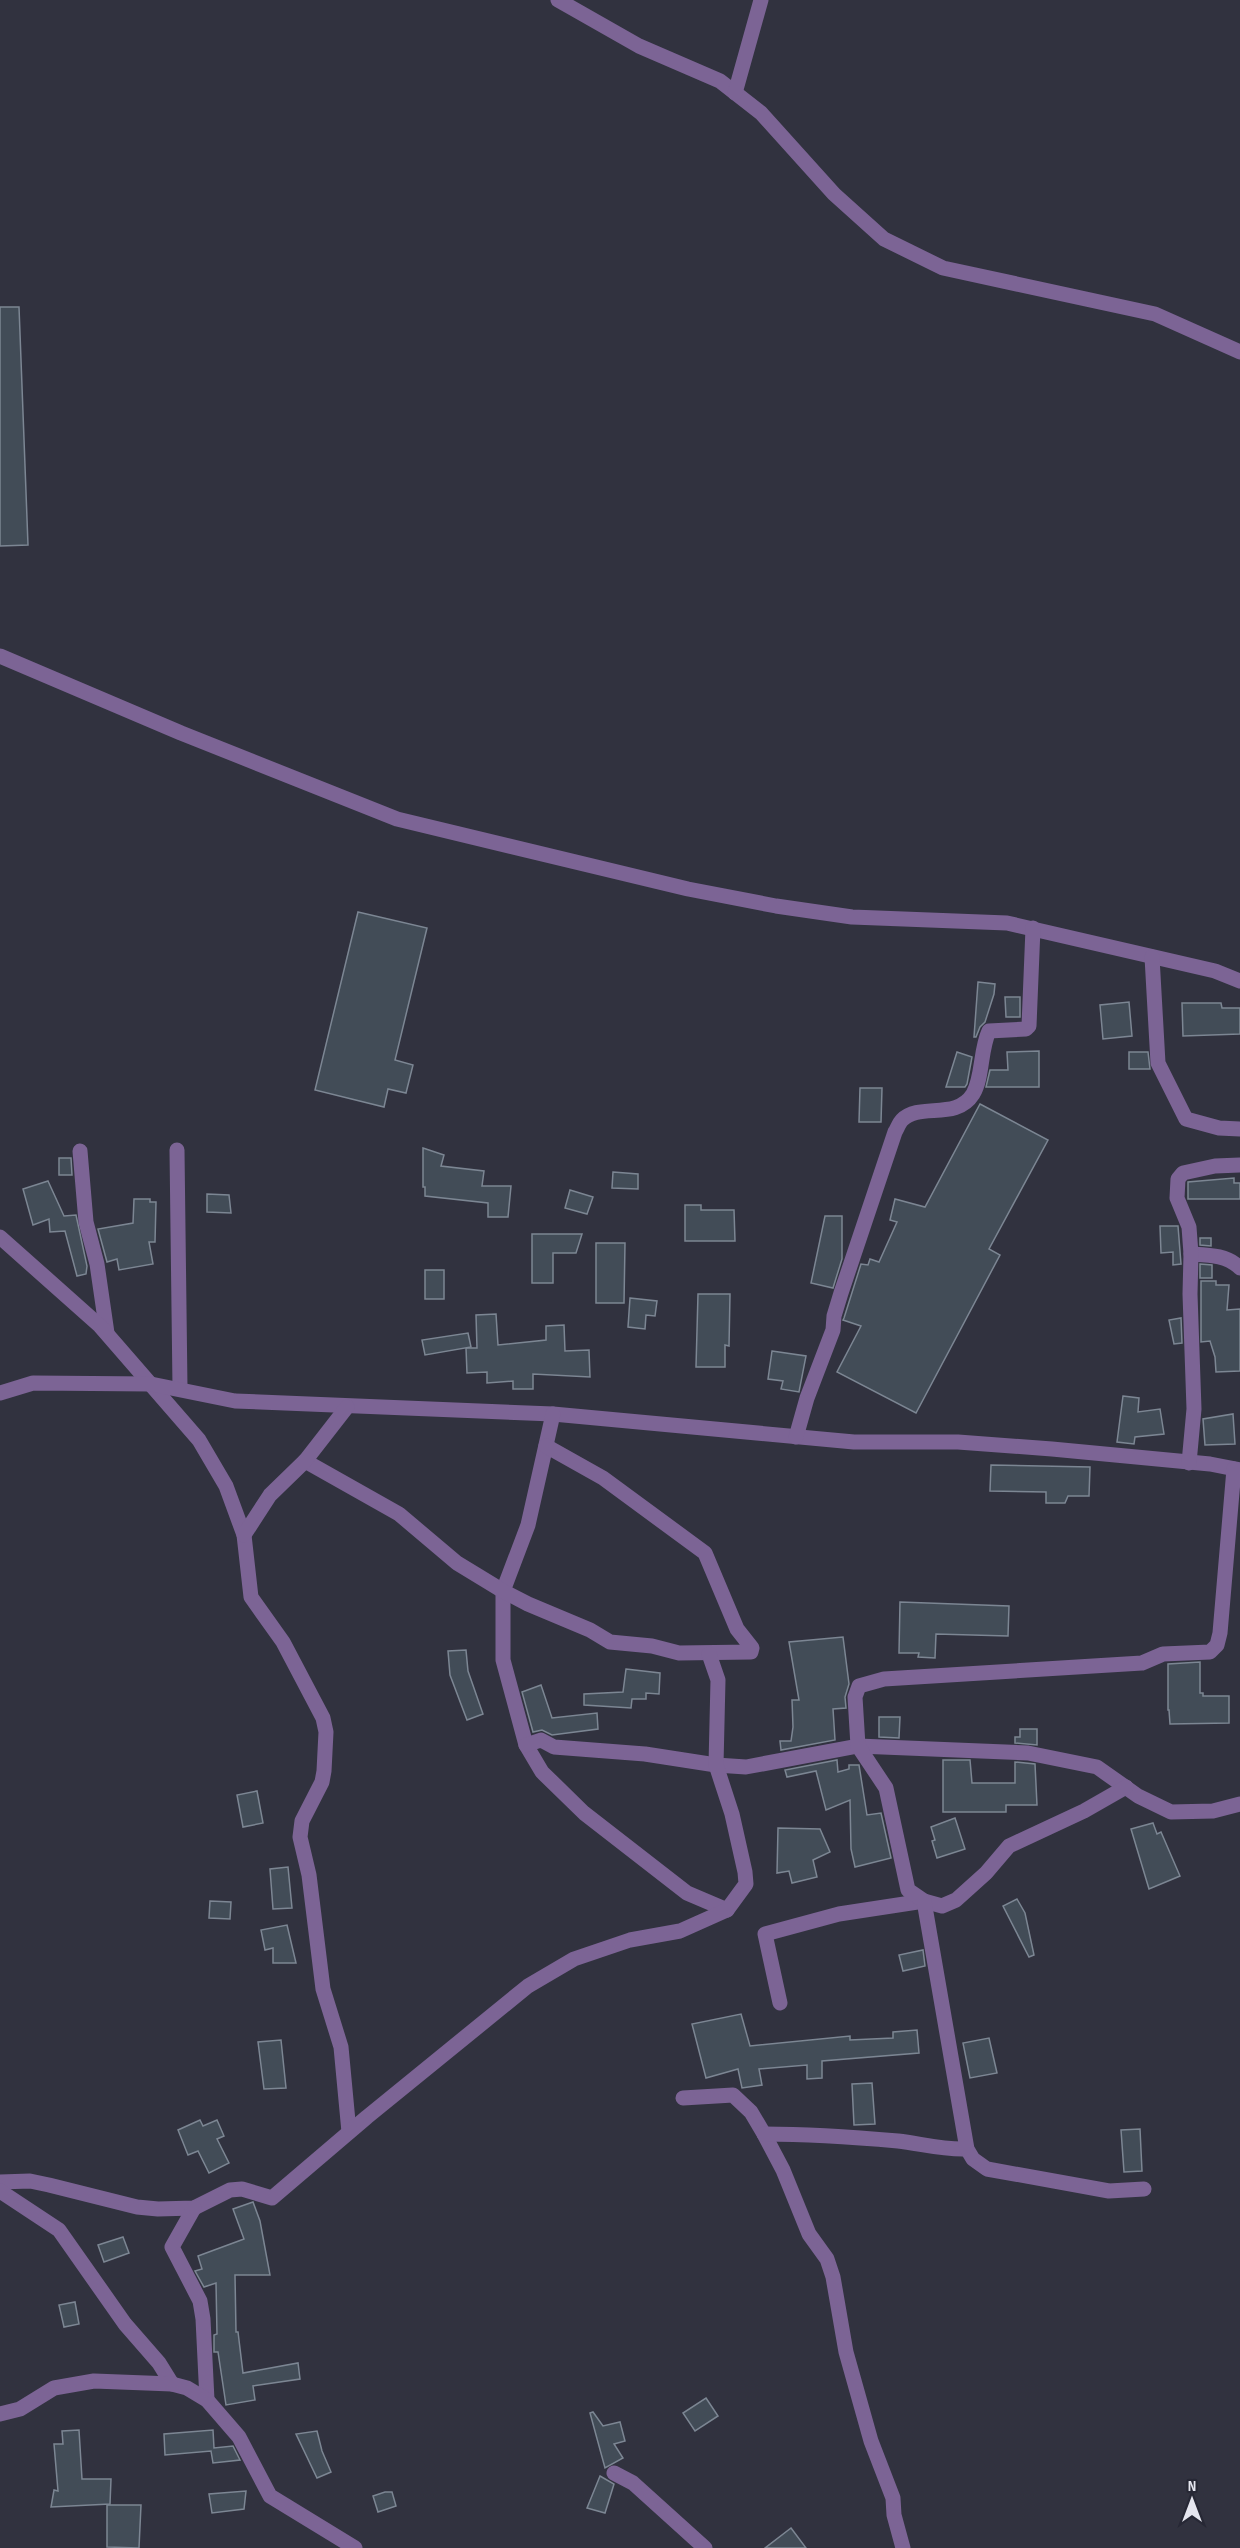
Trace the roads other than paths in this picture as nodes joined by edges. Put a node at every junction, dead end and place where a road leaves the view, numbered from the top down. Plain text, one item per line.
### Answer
1 (558, 0) edge
2 (761, 0) edge
3 (735, 93) junction
4 (1240, 352) edge
5 (0, 656) edge
6 (1033, 928) junction
7 (1152, 957) junction
8 (1240, 981) edge
9 (1240, 1129) edge
10 (177, 1150) dead end
11 (80, 1151) dead end
12 (1240, 1165) edge
13 (0, 1238) edge
14 (1191, 1254) junction
15 (1240, 1268) edge
16 (107, 1333) junction
17 (151, 1384) junction
18 (180, 1388) junction
19 (0, 1393) edge
20 (348, 1407) junction
21 (554, 1414) junction
22 (796, 1437) junction
23 (546, 1446) junction
24 (305, 1461) junction
25 (1189, 1463) junction
26 (1237, 1470) edge
27 (244, 1534) junction
28 (502, 1591) junction
29 (709, 1654) junction
30 (526, 1745) junction
31 (858, 1746) junction
32 (716, 1766) junction
33 (1126, 1787) junction
34 (1240, 1804) edge
35 (924, 1901) junction
36 (727, 1910) junction
37 (780, 2003) dead end
38 (683, 2098) dead end
39 (349, 2132) junction
40 (764, 2134) junction
41 (967, 2149) junction
42 (0, 2182) edge
43 (1144, 2189) dead end
44 (0, 2191) edge
45 (194, 2208) junction
46 (172, 2384) junction
47 (207, 2400) junction
48 (0, 2414) edge
49 (614, 2473) dead end
50 (355, 2548) edge
51 (705, 2548) edge
52 (903, 2548) edge

1 - 3 street
2 - 3 street
3 - 4 street
5 - 6 street
6 - 7 street
6 - 22 street
7 - 8 street
7 - 9 street
10 - 18 street
11 - 16 street
12 - 14 street
13 - 16 street
14 - 15 street
14 - 25 street
16 - 17 street
17 - 18 street
17 - 19 street
17 - 27 street
18 - 20 street
20 - 21 street
20 - 24 street
21 - 22 street
21 - 23 street
22 - 25 street
23 - 28 street
23 - 29 street
24 - 27 street
24 - 28 street
25 - 26 street
26 - 31 street
27 - 39 street
28 - 29 street
28 - 30 street
29 - 32 street
30 - 32 street
30 - 36 street
31 - 32 street
31 - 33 street
31 - 35 street
32 - 36 street
33 - 34 street
33 - 35 street
35 - 37 street
35 - 41 street
36 - 39 street
38 - 40 street
39 - 45 street
40 - 41 street
40 - 52 street
41 - 43 street
42 - 45 street
44 - 46 street
45 - 47 street
46 - 47 street
46 - 48 street
47 - 50 street
49 - 51 street

